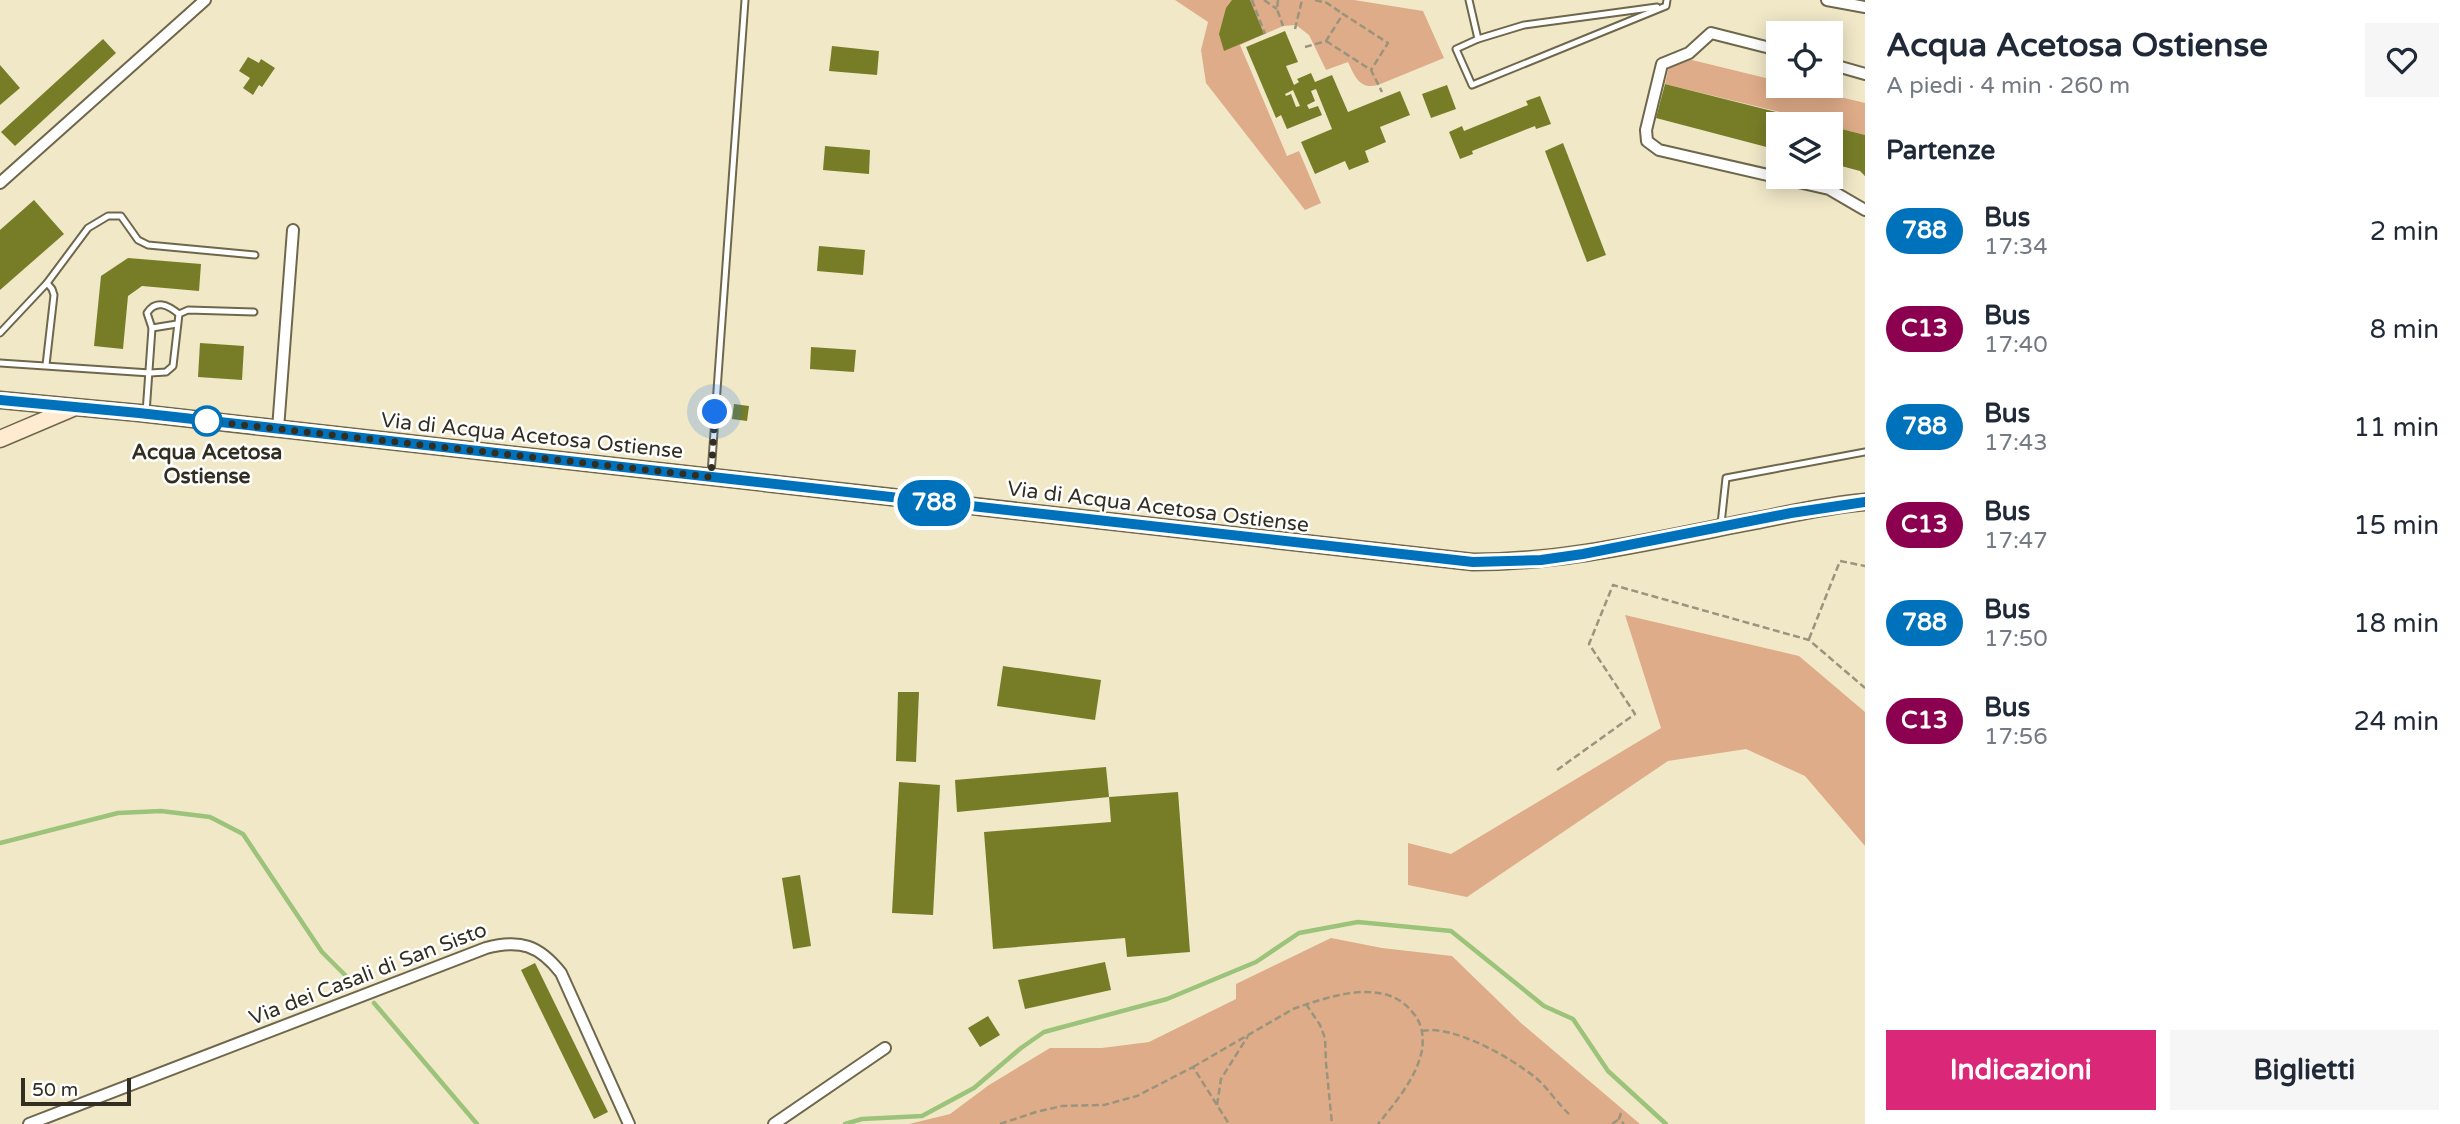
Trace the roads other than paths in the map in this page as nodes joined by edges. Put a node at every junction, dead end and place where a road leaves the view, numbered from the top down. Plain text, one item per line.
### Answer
1 (205, 0) edge
2 (744, 0) edge
3 (1469, 0) edge
4 (1827, 0) edge
5 (1666, 3) edge
6 (1865, 7) edge
7 (1478, 39) junction
8 (1766, 47) edge
9 (1843, 68) edge
10 (1865, 74) edge
11 (0, 183) edge
12 (1865, 210) edge
13 (293, 230) dead end
14 (255, 255) dead end
15 (47, 283) junction
16 (254, 312) dead end
17 (179, 314) junction
18 (177, 324) junction
19 (152, 328) junction
20 (0, 333) edge
21 (0, 363) edge
22 (46, 365) junction
23 (150, 373) junction
24 (0, 400) edge
25 (75, 407) junction
26 (146, 414) junction
27 (278, 429) junction
28 (0, 439) edge
29 (1865, 452) edge
30 (711, 477) junction
31 (1865, 502) edge
32 (1721, 527) junction
33 (885, 1048) dead end
34 (29, 1124) edge
35 (629, 1124) edge
36 (775, 1124) edge

1 - 11 street
2 - 30 lane
3 - 7 lane
4 - 6 street
5 - 7 lane
5 - 7 lane
8 - 12 street
9 - 10 street
13 - 27 street
14 - 15 lane
15 - 20 lane
15 - 22 lane
16 - 17 lane
17 - 18 lane
17 - 19 lane
18 - 19 lane
18 - 23 lane
19 - 23 lane
21 - 22 lane
22 - 23 lane
23 - 26 lane
24 - 25 street, Via di Acqua Acetosa Ostiense
25 - 26 street, Via di Acqua Acetosa Ostiense
25 - 28 street
26 - 27 street, Via di Acqua Acetosa Ostiense
27 - 30 street, Via di Acqua Acetosa Ostiense
29 - 32 lane
30 - 32 street, Via di Acqua Acetosa Ostiense
31 - 32 street, Via di Acqua Acetosa Ostiense
33 - 36 street
34 - 35 street, Via dei Casali di San Sisto

